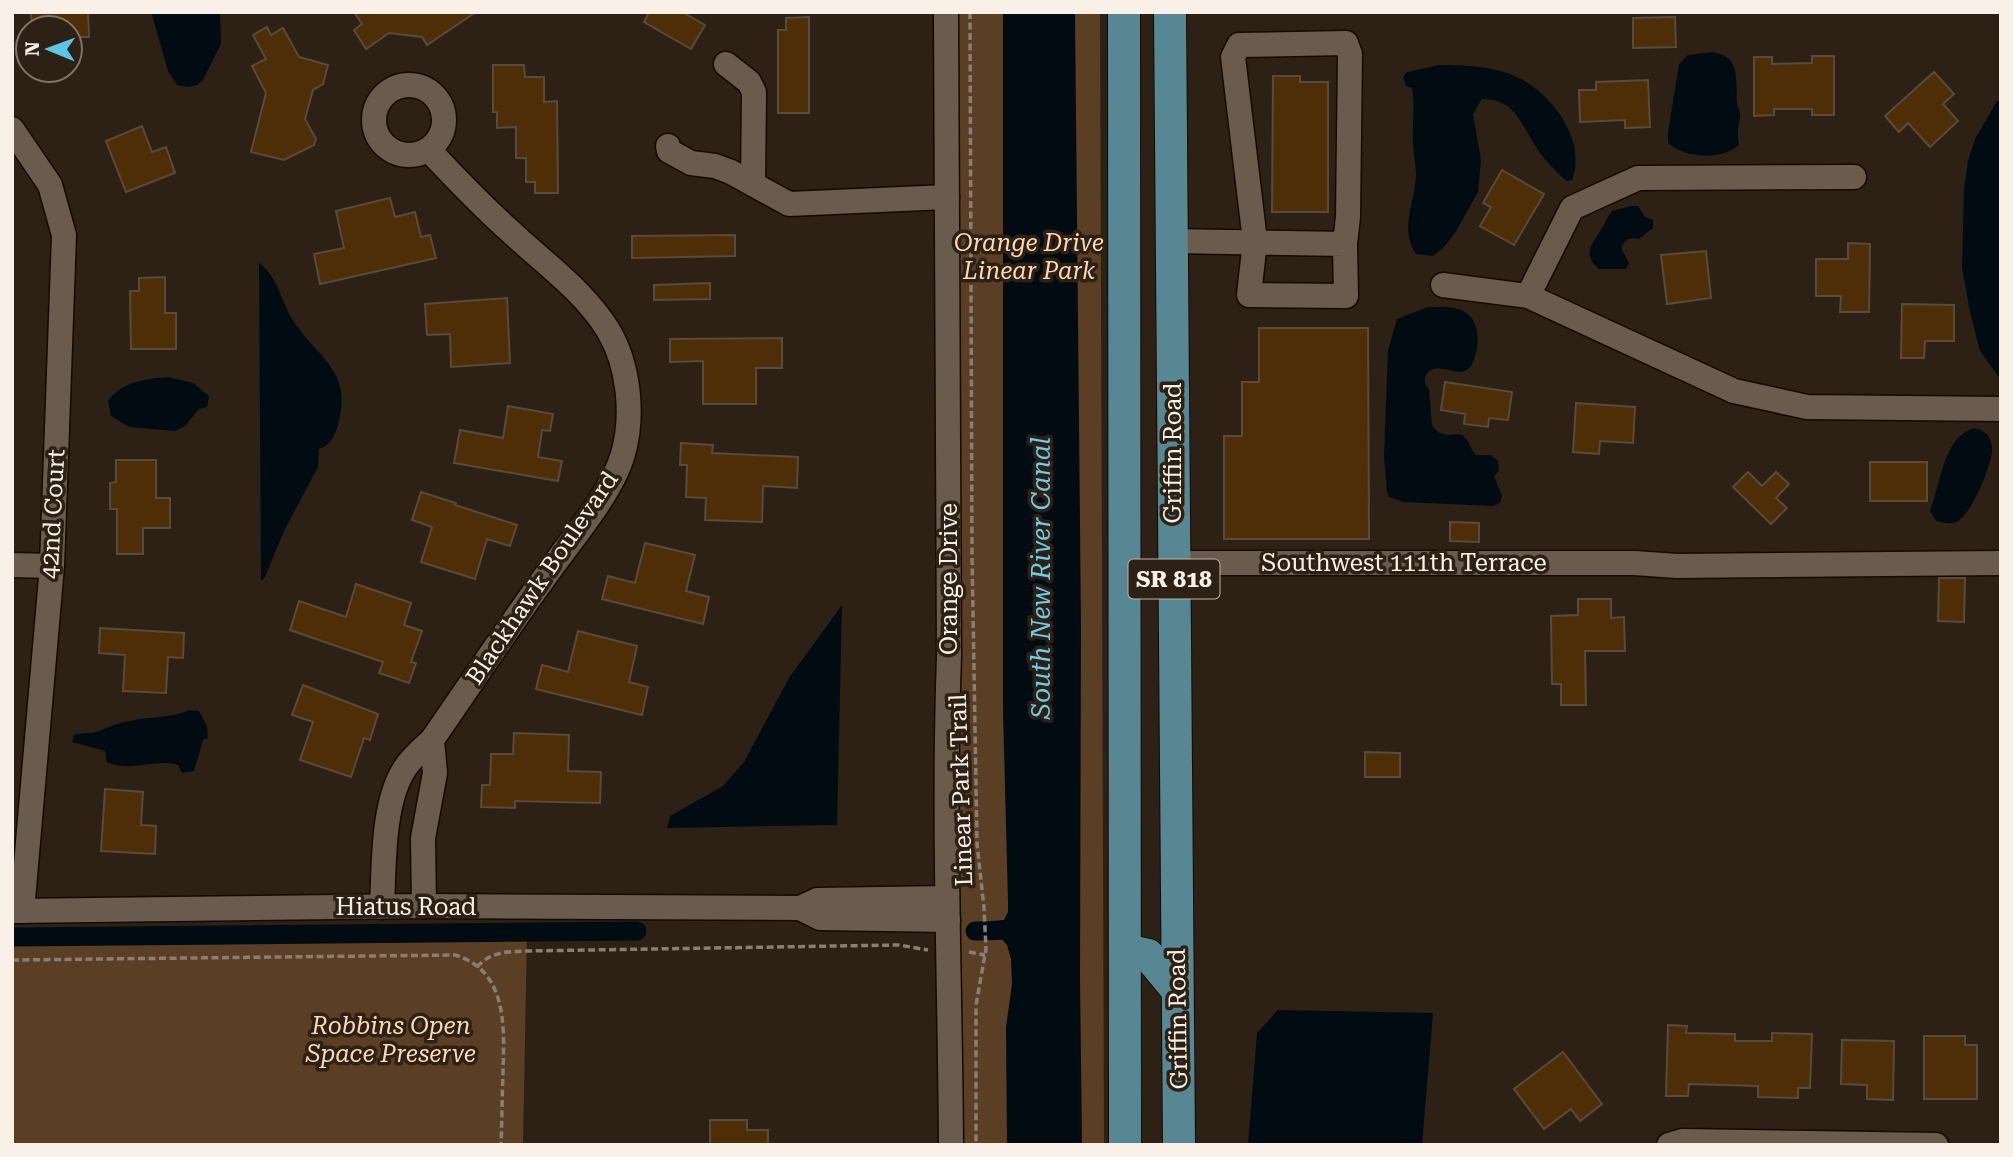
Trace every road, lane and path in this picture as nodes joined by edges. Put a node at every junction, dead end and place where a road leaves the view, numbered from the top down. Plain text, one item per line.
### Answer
1 (946, 12) edge
2 (970, 12) edge
3 (1124, 12) edge
4 (1170, 12) edge
5 (726, 64) dead end
6 (12, 129) edge
7 (668, 146) dead end
8 (429, 150) dead end
9 (1854, 177) dead end
10 (753, 184) junction
11 (947, 197) junction
12 (1171, 241) junction
13 (1255, 241) junction
14 (1345, 244) junction
15 (1443, 285) dead end
16 (1528, 296) junction
17 (2001, 409) edge
18 (1173, 563) junction
19 (2001, 563) edge
20 (12, 565) edge
21 (52, 566) junction
22 (432, 740) junction
23 (980, 866) junction
24 (971, 867) dead end
25 (1125, 889) junction
26 (424, 906) junction
27 (383, 907) junction
28 (948, 909) junction
29 (17, 911) edge
30 (1177, 915) junction
31 (960, 950) dead end
32 (1125, 950) junction
33 (932, 951) dead end
34 (986, 952) junction
35 (12, 960) edge
36 (477, 967) junction
37 (1177, 990) junction
38 (501, 1145) edge
39 (951, 1145) edge
40 (976, 1145) edge
41 (1125, 1145) edge
42 (1179, 1145) edge
43 (1669, 1145) edge
44 (1937, 1145) edge

1 - 11 street, Orange Drive
2 - 23 path, Linear Park Trail
3 - 25 main road, Griffin Road / SR 818
4 - 12 main road, Griffin Road / SR 818
5 - 10 street
6 - 21 street, 42nd Court
7 - 10 street
8 - 22 street, Blackhawk Boulevard
9 - 16 street
10 - 11 street
11 - 28 street, Orange Drive
12 - 13 street
12 - 18 main road, Griffin Road / SR 818
13 - 14 street
13 - 14 street
13 - 14 street
15 - 16 street
16 - 17 street
18 - 19 street, Southwest 111th Terrace
18 - 30 main road, Griffin Road / SR 818
20 - 21 street
21 - 29 street, 42nd Court
22 - 26 street
22 - 27 street, Blackhawk Boulevard
23 - 24 path
23 - 34 path, Linear Park Trail
25 - 30 main road
25 - 32 main road, Griffin Road / SR 818
26 - 27 street, Hiatus Road
26 - 28 street, Hiatus Road
27 - 29 street, Hiatus Road
28 - 39 street, Orange Drive
30 - 37 main road, Griffin Road / SR 818
31 - 34 path
32 - 37 main road
32 - 41 main road, Griffin Road / SR 818
33 - 36 path
34 - 40 path, Linear Park Trail
35 - 36 path
36 - 38 path
37 - 42 main road, Griffin Road / SR 818
43 - 44 street

